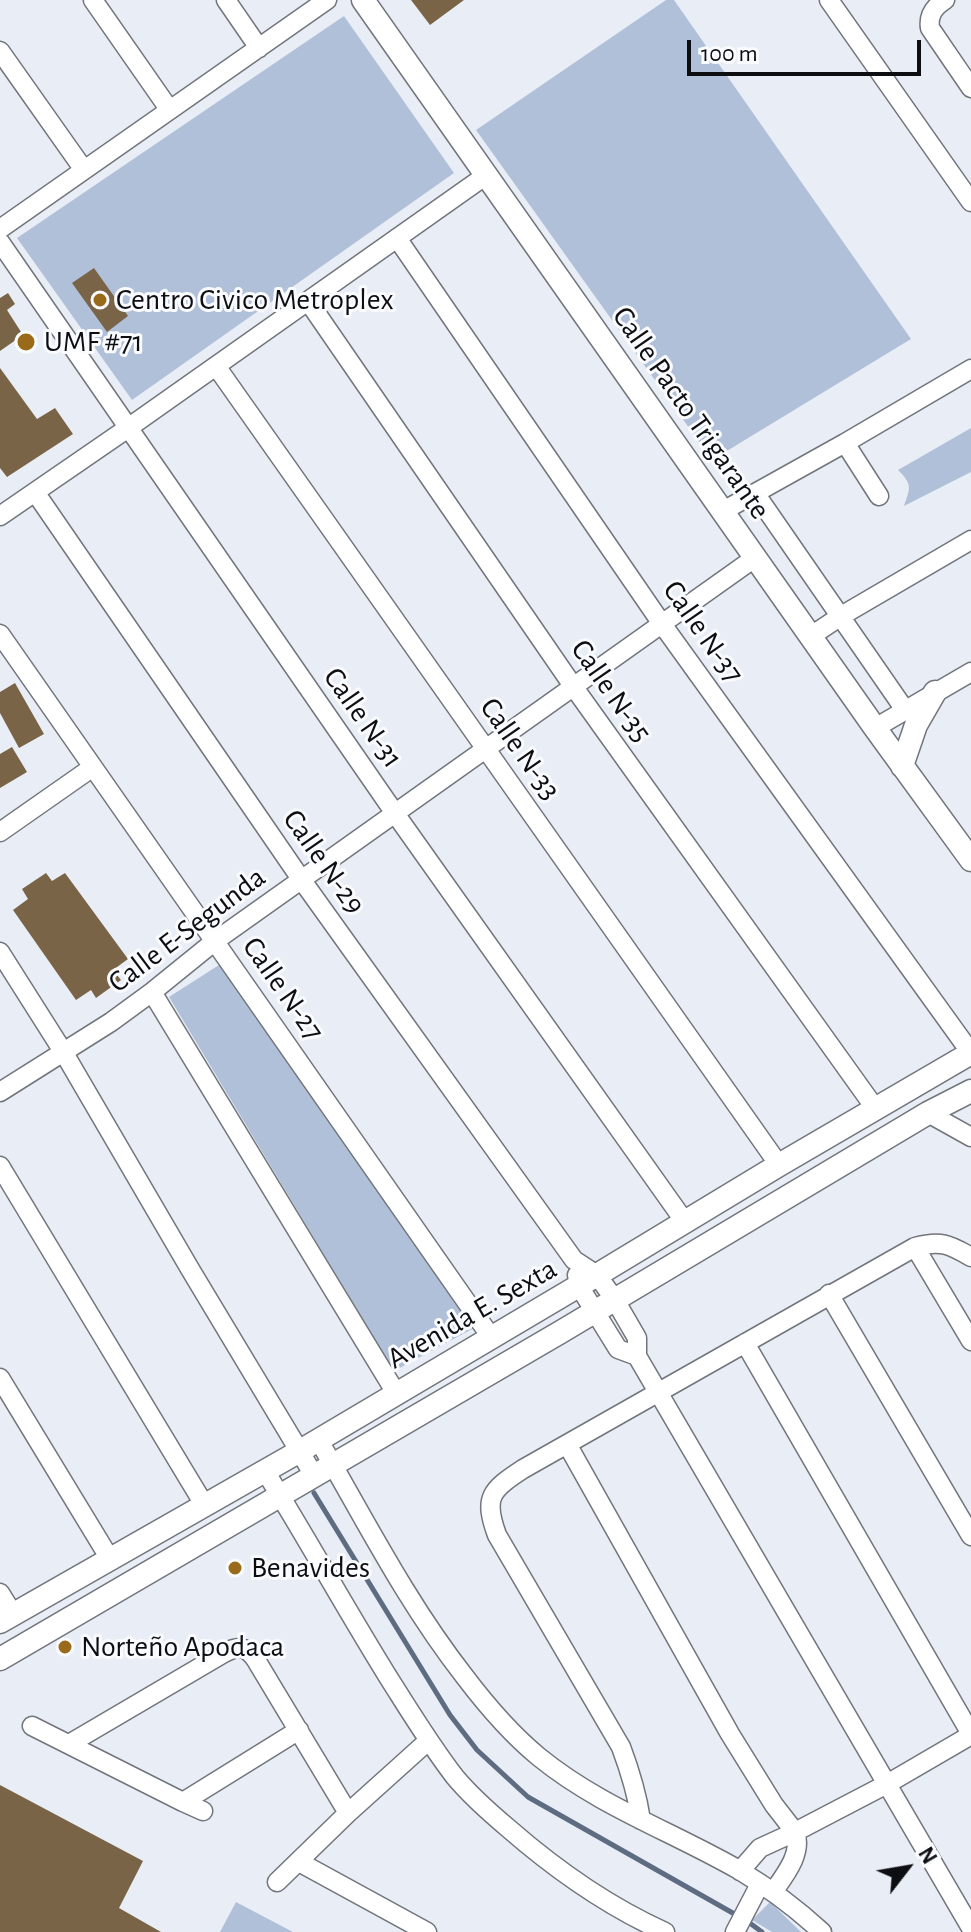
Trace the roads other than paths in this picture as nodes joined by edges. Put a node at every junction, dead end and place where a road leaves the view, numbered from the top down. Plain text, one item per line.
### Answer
1 (93, 0) edge
2 (226, 0) edge
3 (327, 0) edge
4 (363, 0) edge
5 (829, 0) edge
6 (945, 0) edge
7 (259, 48) junction
8 (0, 51) edge
9 (971, 88) edge
10 (169, 109) junction
11 (84, 170) junction
12 (485, 176) junction
13 (971, 202) edge
14 (0, 229) edge
15 (397, 238) junction
16 (0, 242) edge
17 (308, 301) junction
18 (216, 366) junction
19 (971, 369) edge
20 (128, 428) junction
21 (845, 443) junction
22 (35, 492) junction
23 (755, 493) junction
24 (879, 496) dead end
25 (723, 511) junction
26 (0, 516) edge
27 (971, 540) edge
28 (756, 557) junction
29 (841, 616) junction
30 (662, 624) junction
31 (0, 634) edge
32 (811, 636) junction
33 (971, 672) edge
34 (573, 686) junction
35 (935, 692) junction
36 (905, 710) junction
37 (875, 728) junction
38 (485, 748) junction
39 (902, 766) junction
40 (93, 767) junction
41 (394, 812) junction
42 (0, 832) edge
43 (971, 860) edge
44 (301, 879) junction
45 (215, 941) junction
46 (0, 952) edge
47 (152, 992) junction
48 (64, 1053) junction
49 (971, 1053) edge
50 (971, 1091) edge
51 (0, 1092) edge
52 (875, 1108) junction
53 (928, 1113) junction
54 (971, 1137) edge
55 (779, 1165) junction
56 (0, 1166) edge
57 (685, 1222) junction
58 (915, 1247) junction
59 (971, 1257) edge
60 (588, 1280) junction
61 (829, 1294) junction
62 (615, 1300) junction
63 (595, 1312) junction
64 (491, 1337) junction
65 (971, 1341) edge
66 (745, 1343) junction
67 (637, 1356) junction
68 (0, 1378) edge
69 (396, 1393) junction
70 (660, 1393) junction
71 (567, 1444) junction
72 (309, 1445) junction
73 (265, 1471) junction
74 (324, 1471) junction
75 (280, 1497) junction
76 (205, 1506) junction
77 (971, 1536) edge
78 (110, 1559) junction
79 (0, 1593) edge
80 (7, 1618) edge
81 (0, 1659) edge
82 (32, 1726) dead end
83 (299, 1730) junction
84 (971, 1734) edge
85 (428, 1741) junction
86 (69, 1744) junction
87 (887, 1784) junction
88 (183, 1802) junction
89 (203, 1811) dead end
90 (348, 1813) junction
91 (641, 1820) junction
92 (795, 1832) junction
93 (299, 1862) junction
94 (740, 1871) junction
95 (277, 1882) dead end
96 (762, 1892) junction
97 (971, 1928) edge
98 (427, 1932) edge
99 (665, 1932) edge
100 (735, 1932) edge
101 (822, 1932) edge

1 - 10 street
2 - 7 street
3 - 7 street
4 - 12 street, Calle Pacto Trigarante
5 - 13 street
6 - 9 street
7 - 10 street
8 - 11 street
10 - 11 street
11 - 14 street
12 - 15 street
12 - 25 street, Calle Pacto Trigarante
15 - 17 street
15 - 30 street, Calle N-37
16 - 20 street, Calle N-31
17 - 18 street
17 - 34 street, Calle N-35
18 - 20 street
18 - 38 street, Calle N-33
19 - 21 street
20 - 22 street
20 - 41 street, Calle N-31
21 - 23 street
21 - 24 street
22 - 26 street
22 - 44 street, Calle N-29
23 - 25 street
23 - 29 street
25 - 28 street, Calle Pacto Trigarante
27 - 29 street
28 - 30 street, Calle E-Segunda
28 - 32 street, Calle Pacto Trigarante
29 - 32 street
29 - 36 street
30 - 34 street, Calle E-Segunda
30 - 49 street, Calle N-37
31 - 40 street, Calle N-27
32 - 37 street, Calle Pacto Trigarante
33 - 35 street
34 - 38 street, Calle E-Segunda
34 - 52 street, Calle N-35
35 - 36 street
35 - 39 street
36 - 37 street
37 - 39 street, Calle Pacto Trigarante
38 - 41 street, Calle E-Segunda
38 - 55 street, Calle N-33
39 - 43 street, Calle Pacto Trigarante
40 - 42 street
40 - 45 street, Calle N-27
41 - 44 street, Calle E-Segunda
41 - 57 street, Calle N-31
44 - 45 street, Calle E-Segunda
44 - 60 street, Calle N-29
45 - 47 street, Calle E-Segunda
45 - 64 street, Calle N-27
46 - 48 street
47 - 48 street, Calle E-Segunda
47 - 69 street
48 - 51 street, Calle E-Segunda
48 - 72 street
49 - 52 street, Avenida E. Sexta
50 - 53 street, Avenida E. Sexta
52 - 55 street, Avenida E. Sexta
53 - 54 street
53 - 62 street, Avenida E. Sexta
55 - 57 street, Avenida E. Sexta
56 - 76 street
57 - 60 street, Avenida E. Sexta
58 - 59 street
58 - 61 street
58 - 65 street
60 - 62 street
60 - 63 street
60 - 64 street, Avenida E. Sexta
61 - 66 street
61 - 77 street
62 - 63 street, Avenida E. Sexta
62 - 67 street
63 - 67 street
63 - 74 street, Avenida E. Sexta
64 - 69 street, Avenida E. Sexta
66 - 70 street
66 - 84 street
67 - 70 street
68 - 78 street
69 - 72 street, Avenida E. Sexta
70 - 71 street
70 - 87 street
71 - 91 street
71 - 92 street
72 - 73 street, Avenida E. Sexta
72 - 74 street
73 - 75 street
73 - 76 street, Avenida E. Sexta
74 - 75 street, Avenida E. Sexta
74 - 91 street
75 - 81 street, Avenida E. Sexta
75 - 85 street
76 - 78 street, Avenida E. Sexta
78 - 80 street, Avenida E. Sexta
79 - 80 street
82 - 86 street
83 - 86 street
83 - 88 street
83 - 90 street
84 - 87 street
85 - 90 street
85 - 99 street
86 - 88 street
87 - 92 street
87 - 97 street
88 - 89 street
90 - 93 street
91 - 94 street
92 - 94 street
92 - 96 street
93 - 95 street
93 - 98 street
94 - 96 street
96 - 100 street
96 - 101 street

